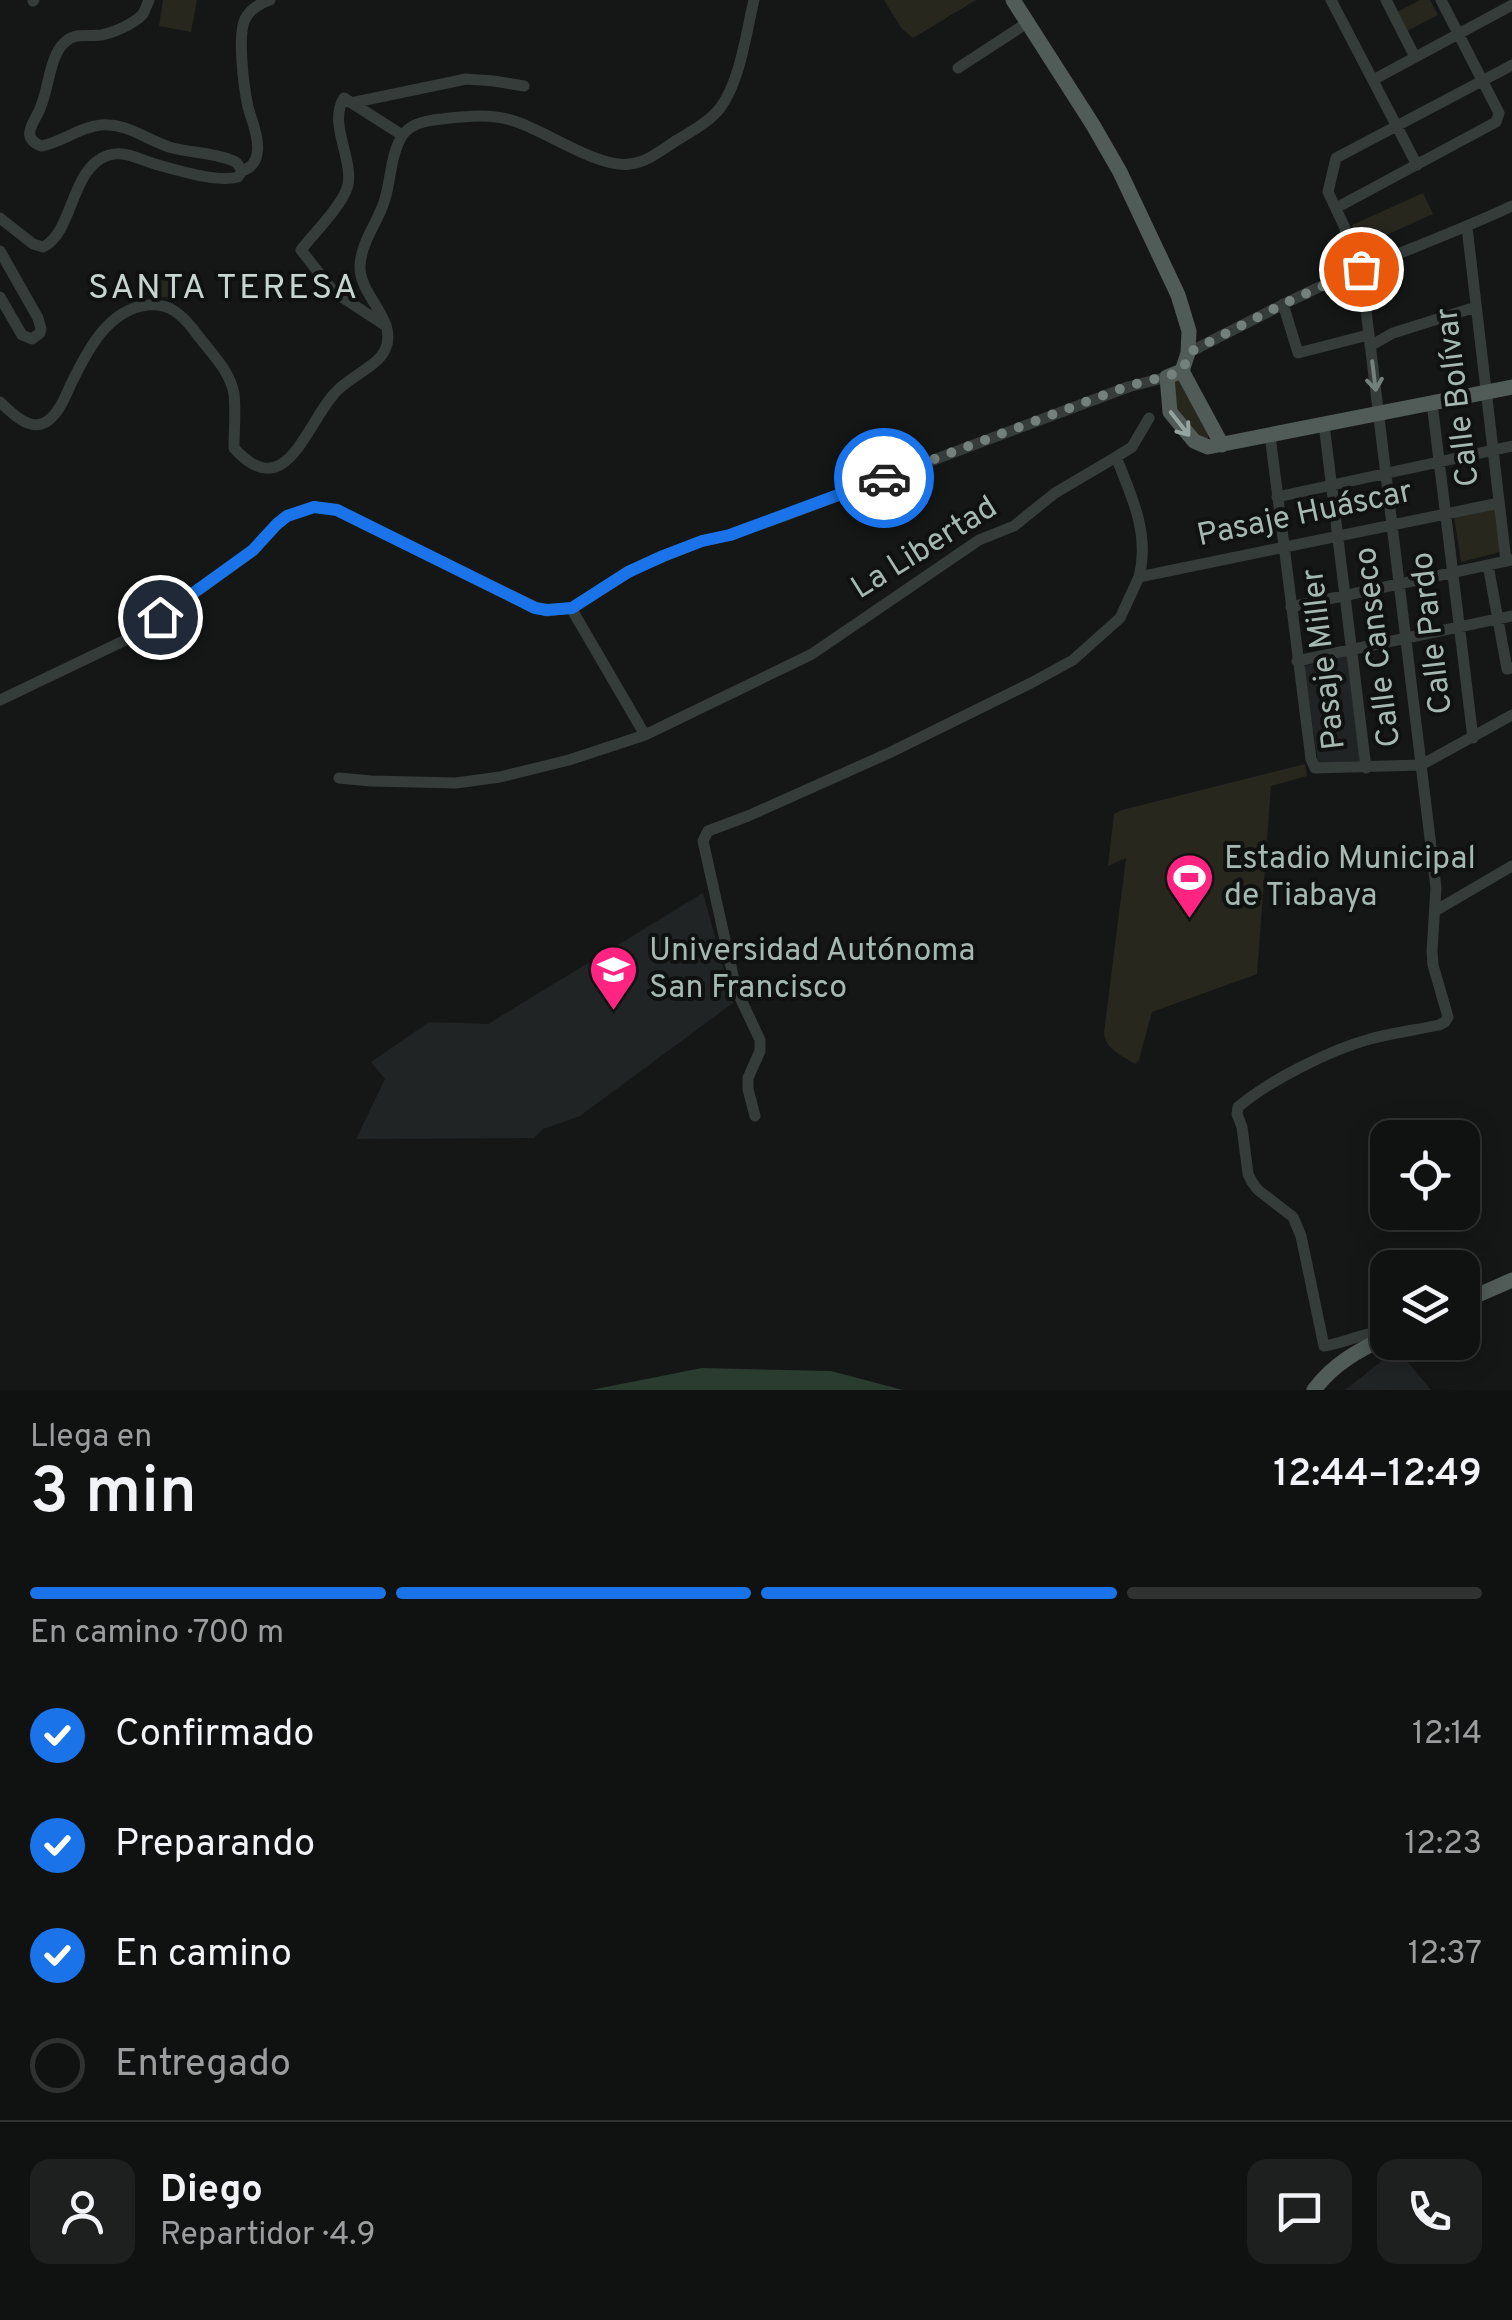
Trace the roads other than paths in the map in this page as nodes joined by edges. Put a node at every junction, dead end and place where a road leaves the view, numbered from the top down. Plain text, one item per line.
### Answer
1 (149, 0) edge
2 (270, 0) edge
3 (754, 0) edge
4 (1014, 0) edge
5 (1332, 0) edge
6 (1386, 0) edge
7 (1441, 0) edge
8 (1506, 4) edge
9 (1028, 24) junction
10 (1458, 34) junction
11 (1415, 57) junction
12 (1512, 65) edge
13 (958, 68) dead end
14 (1372, 80) junction
15 (1482, 80) junction
16 (524, 86) dead end
17 (351, 103) junction
18 (1396, 126) junction
19 (402, 135) junction
20 (1416, 165) junction
21 (242, 171) junction
22 (1512, 206) edge
23 (1336, 208) junction
24 (0, 218) edge
25 (1467, 227) junction
26 (0, 251) edge
27 (1357, 271) junction
28 (0, 297) edge
29 (1283, 304) junction
30 (1476, 308) junction
31 (386, 326) junction
32 (1369, 340) junction
33 (1188, 353) junction
34 (1174, 374) junction
35 (1512, 387) edge
36 (1486, 392) junction
37 (0, 402) edge
38 (1432, 403) junction
39 (1378, 414) junction
40 (1149, 418) dead end
41 (1324, 424) junction
42 (1270, 435) junction
43 (1222, 445) junction
44 (1512, 446) edge
45 (1493, 450) junction
46 (1116, 457) junction
47 (1440, 462) junction
48 (1386, 474) junction
49 (1332, 486) junction
50 (1277, 497) junction
51 (1499, 503) junction
52 (1446, 514) junction
53 (1392, 525) junction
54 (1338, 536) junction
55 (1284, 548) junction
56 (1509, 561) edge
57 (1488, 565) junction
58 (1453, 572) junction
59 (1139, 578) junction
60 (1398, 584) junction
61 (1345, 595) junction
62 (1291, 607) junction
63 (572, 608) junction
64 (1512, 616) edge
65 (1498, 619) junction
66 (1460, 627) junction
67 (1405, 638) junction
68 (1352, 649) junction
69 (1298, 661) junction
70 (1512, 668) edge
71 (0, 700) edge
72 (1512, 715) edge
73 (645, 735) junction
74 (1474, 738) junction
75 (1420, 766) junction
76 (1366, 768) junction
77 (340, 778) dead end
78 (1512, 866) edge
79 (1435, 912) junction
80 (755, 1116) dead end
81 (1512, 1280) edge
82 (1480, 1294) edge
83 (1370, 1334) edge
84 (1370, 1344) edge
85 (1314, 1390) edge

1 - 21 street
2 - 21 street
3 - 19 street
4 - 9 main road
5 - 14 street
6 - 11 street
7 - 10 street
8 - 10 street
9 - 13 street
9 - 33 main road
10 - 11 street
10 - 15 street
11 - 14 street
12 - 15 street
14 - 18 street
15 - 18 street
15 - 20 street
16 - 17 street
17 - 19 street
17 - 31 street
18 - 20 street
18 - 23 street, Calle Canseco
19 - 31 street
20 - 23 street
21 - 24 street
22 - 25 street
23 - 27 street, Calle Canseco
25 - 27 street
25 - 30 street, Calle Bolívar
26 - 28 street
27 - 29 street
27 - 32 street, Calle Canseco
29 - 32 street
29 - 33 street
30 - 32 street
30 - 36 street, Calle Bolívar
31 - 37 street
32 -> 39 street, Calle Canseco
33 - 34 main road
34 - 43 main road
34 -> 43 main road
34 - 63 street
35 - 36 main road
36 - 38 main road
36 - 45 street, Calle Bolívar
38 - 39 main road
38 - 47 street, Calle Pardo
39 - 41 main road
39 - 48 street, Calle Canseco
40 - 46 street, La Libertad
41 - 42 main road
41 - 49 street, Pasaje Miller
42 - 43 main road
42 - 50 street
44 - 45 street
45 - 47 street
45 - 51 street, Calle Bolívar
46 - 59 street
46 - 73 street, La Libertad
47 - 48 street
47 - 52 street, Calle Pardo
48 - 49 street
48 - 53 street, Calle Canseco
49 - 50 street
49 - 54 street, Pasaje Miller
50 - 55 street
51 - 52 street, Pasaje Huáscar
51 - 56 street, Calle Bolívar
52 - 53 street, Pasaje Huáscar
52 - 58 street, Calle Pardo
53 - 54 street, Pasaje Huáscar
53 - 60 street, Calle Canseco
54 - 55 street, Pasaje Huáscar
54 - 61 street, Pasaje Miller
55 - 59 street, Pasaje Huáscar
55 - 62 street
56 - 57 street
57 - 58 street
57 - 65 street
58 - 60 street
58 - 66 street, Calle Pardo
59 - 80 street
60 - 61 street
60 - 67 street, Calle Canseco
61 - 62 street
61 - 68 street, Pasaje Miller
62 - 69 street
63 - 71 street
63 - 73 street
64 - 65 street
65 - 66 street
65 - 70 street
66 - 67 street
66 - 74 street, Calle Pardo
67 - 68 street
67 - 75 street, Calle Canseco
68 - 69 street
68 - 76 street, Pasaje Miller
69 - 76 street
72 - 74 street
73 - 77 street, La Libertad
74 - 75 street
75 - 76 street
75 - 79 street, Calle Canseco
78 - 79 street
79 - 83 street, Calle Canseco
81 - 82 main road
84 - 85 main road

